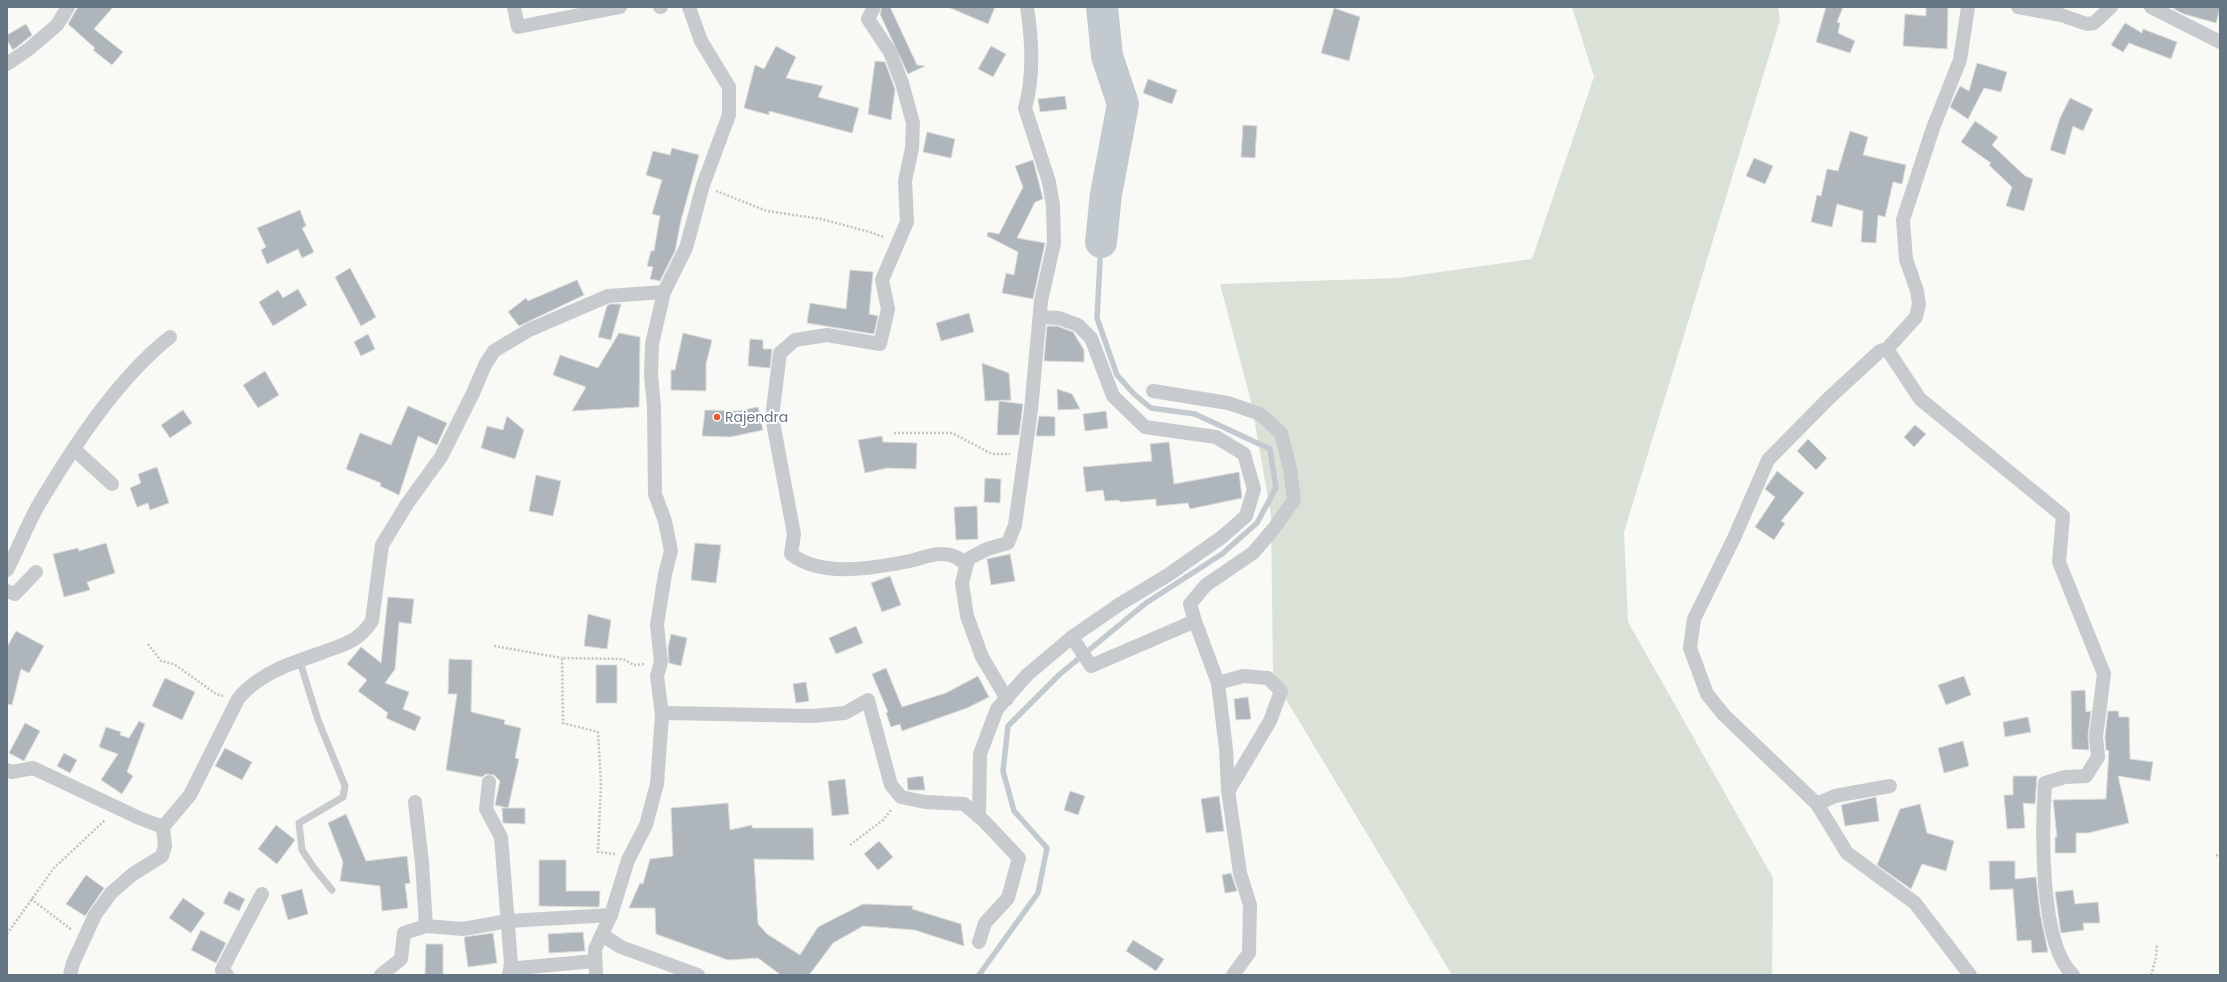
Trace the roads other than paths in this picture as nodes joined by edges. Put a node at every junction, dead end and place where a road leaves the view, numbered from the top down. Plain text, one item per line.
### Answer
1 (68, 7) edge
2 (514, 7) edge
3 (620, 7) edge
4 (689, 7) edge
5 (874, 7) edge
6 (1027, 7) edge
7 (1968, 7) edge
8 (2018, 7) edge
9 (2110, 7) edge
10 (2151, 7) edge
11 (2220, 42) edge
12 (7, 64) edge
13 (664, 292) junction
14 (1040, 317) junction
15 (170, 337) dead end
16 (1887, 349) junction
17 (1153, 390) dead end
18 (75, 450) junction
19 (112, 484) dead end
20 (966, 565) junction
21 (7, 570) edge
22 (36, 572) dead end
23 (7, 591) edge
24 (1195, 621) junction
25 (1072, 637) junction
26 (300, 662) junction
27 (1218, 683) junction
28 (1007, 699) junction
29 (662, 715) junction
30 (7, 770) edge
31 (489, 782) dead end
32 (1890, 786) dead end
33 (1228, 790) junction
34 (416, 802) dead end
35 (1817, 804) junction
36 (979, 817) junction
37 (163, 827) junction
38 (332, 890) dead end
39 (262, 894) dead end
40 (611, 915) junction
41 (508, 921) junction
42 (426, 926) junction
43 (602, 935) junction
44 (979, 942) dead end
45 (595, 961) junction
46 (70, 975) edge
47 (227, 975) edge
48 (381, 975) edge
49 (511, 975) edge
50 (596, 975) edge
51 (698, 975) edge
52 (1233, 975) edge
53 (1970, 975) edge
54 (2073, 975) edge

1 - 12 street
2 - 3 street
4 - 13 street
5 - 20 street
6 - 14 street
7 - 16 street
8 - 9 street
10 - 11 street
13 - 26 street
13 - 29 street
14 - 20 street
14 - 25 street
15 - 18 street
16 - 35 street
16 - 54 street
17 - 24 street
18 - 19 street
18 - 21 street
20 - 28 street
22 - 23 street
24 - 25 street
24 - 27 street
25 - 28 street
26 - 37 street
26 - 38 lane
27 - 33 street
27 - 33 street
28 - 36 street
29 - 36 street
29 - 40 street
30 - 37 street
31 - 41 street
32 - 35 street
33 - 52 street
34 - 42 street
35 - 53 street
36 - 44 street
37 - 46 street
39 - 47 street
40 - 41 street
40 - 43 street
41 - 42 street
41 - 49 street
42 - 48 street
43 - 45 street
43 - 51 street
45 - 49 street
45 - 50 street

